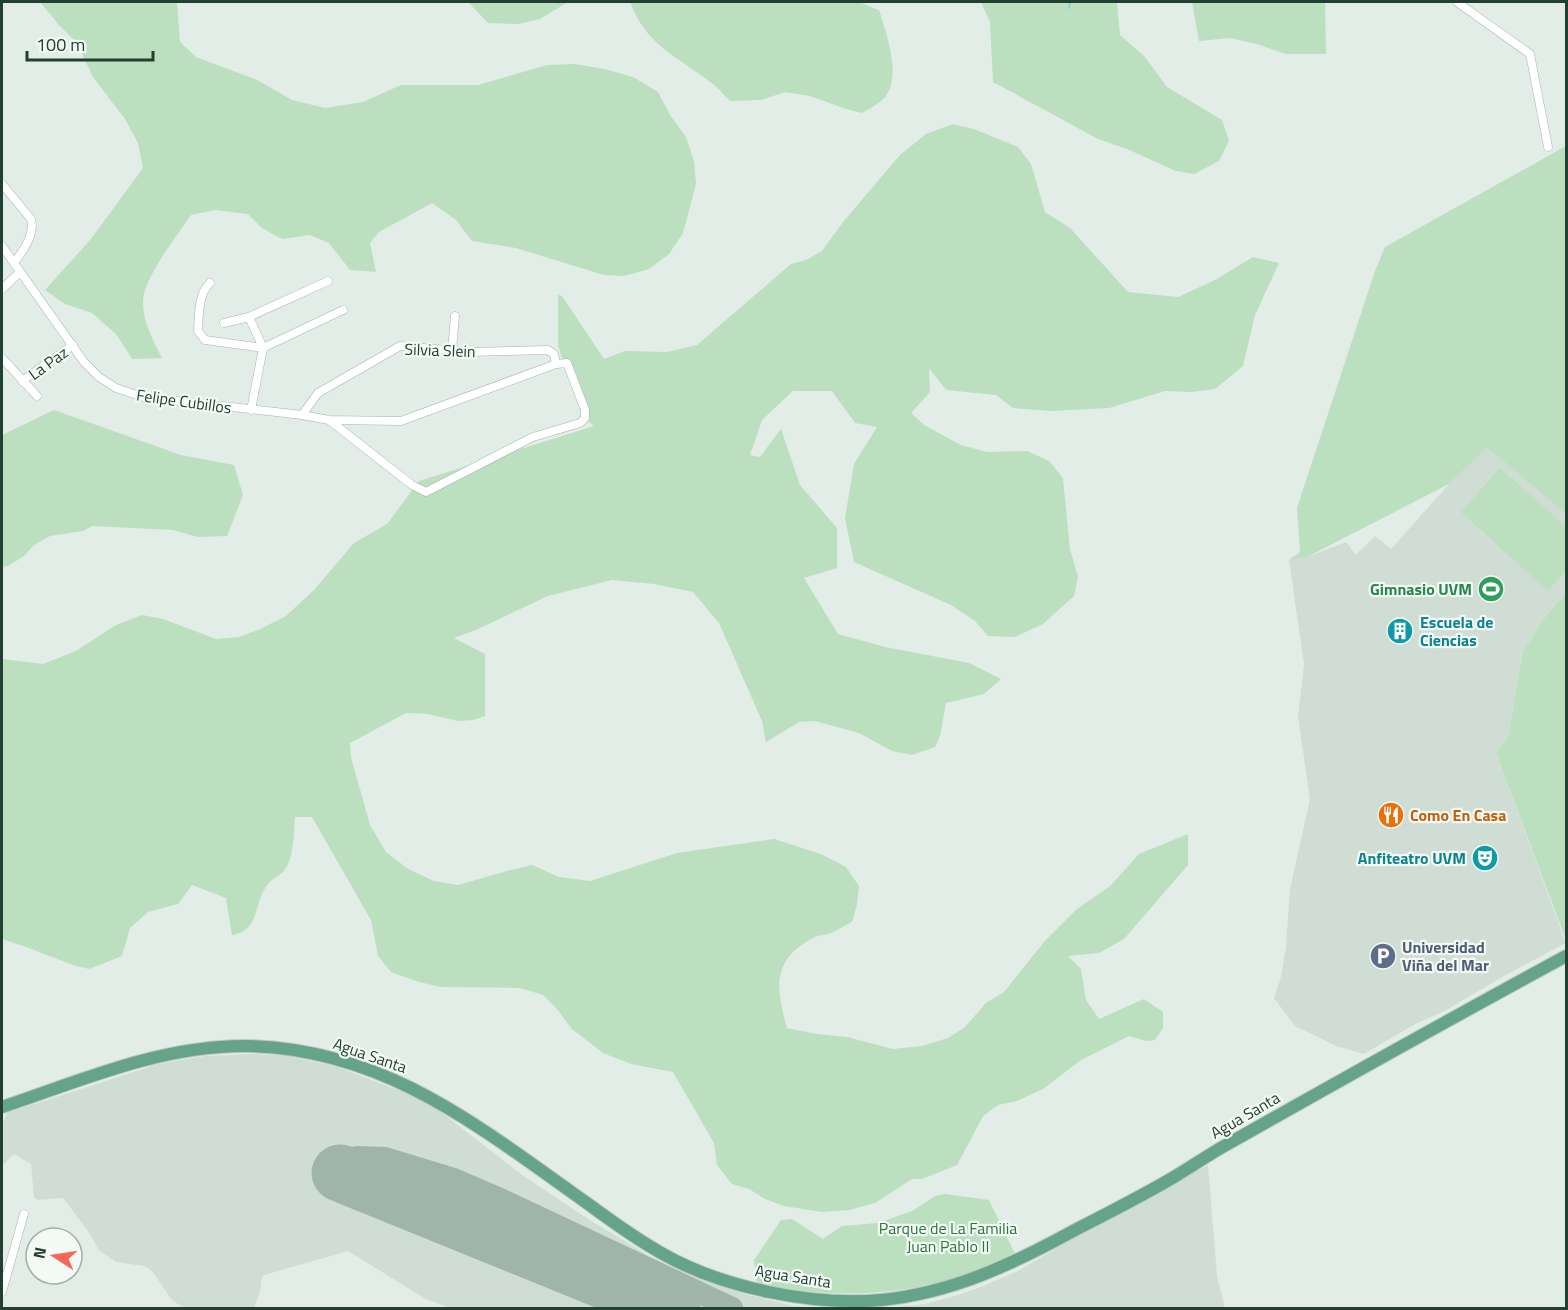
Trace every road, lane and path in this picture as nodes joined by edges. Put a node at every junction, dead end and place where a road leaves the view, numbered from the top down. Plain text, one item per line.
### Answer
1 (1457, 2) edge
2 (1548, 147) dead end
3 (2, 184) edge
4 (2, 246) edge
5 (14, 263) junction
6 (20, 272) junction
7 (328, 281) dead end
8 (210, 283) dead end
9 (2, 289) edge
10 (343, 310) dead end
11 (249, 316) junction
12 (455, 316) dead end
13 (224, 323) dead end
14 (73, 345) junction
15 (262, 348) junction
16 (452, 350) junction
17 (2, 358) edge
18 (556, 364) junction
19 (22, 381) junction
20 (37, 396) dead end
21 (251, 410) junction
22 (302, 415) junction
23 (329, 420) junction
24 (1566, 956) edge
25 (2, 1107) edge
26 (24, 1214) dead end
27 (2, 1292) edge

1 - 2 street
3 - 5 street
4 - 5 street, Felipe Cubillos
5 - 6 street, Felipe Cubillos
6 - 9 street
6 - 14 street, Felipe Cubillos
7 - 11 street
8 - 15 street
10 - 15 street
11 - 13 street
11 - 15 street
12 - 16 street
14 - 19 street, La Paz
14 - 21 street, Felipe Cubillos
15 - 21 street
16 - 18 street, Silvia Slein
16 - 22 street, Silvia Slein
17 - 19 street, La Paz
18 - 23 street, Felipe Cubillos
18 - 23 street
19 - 20 street, La Paz
21 - 22 street, Felipe Cubillos
22 - 23 street, Felipe Cubillos
24 - 25 main road, Agua Santa
26 - 27 street

